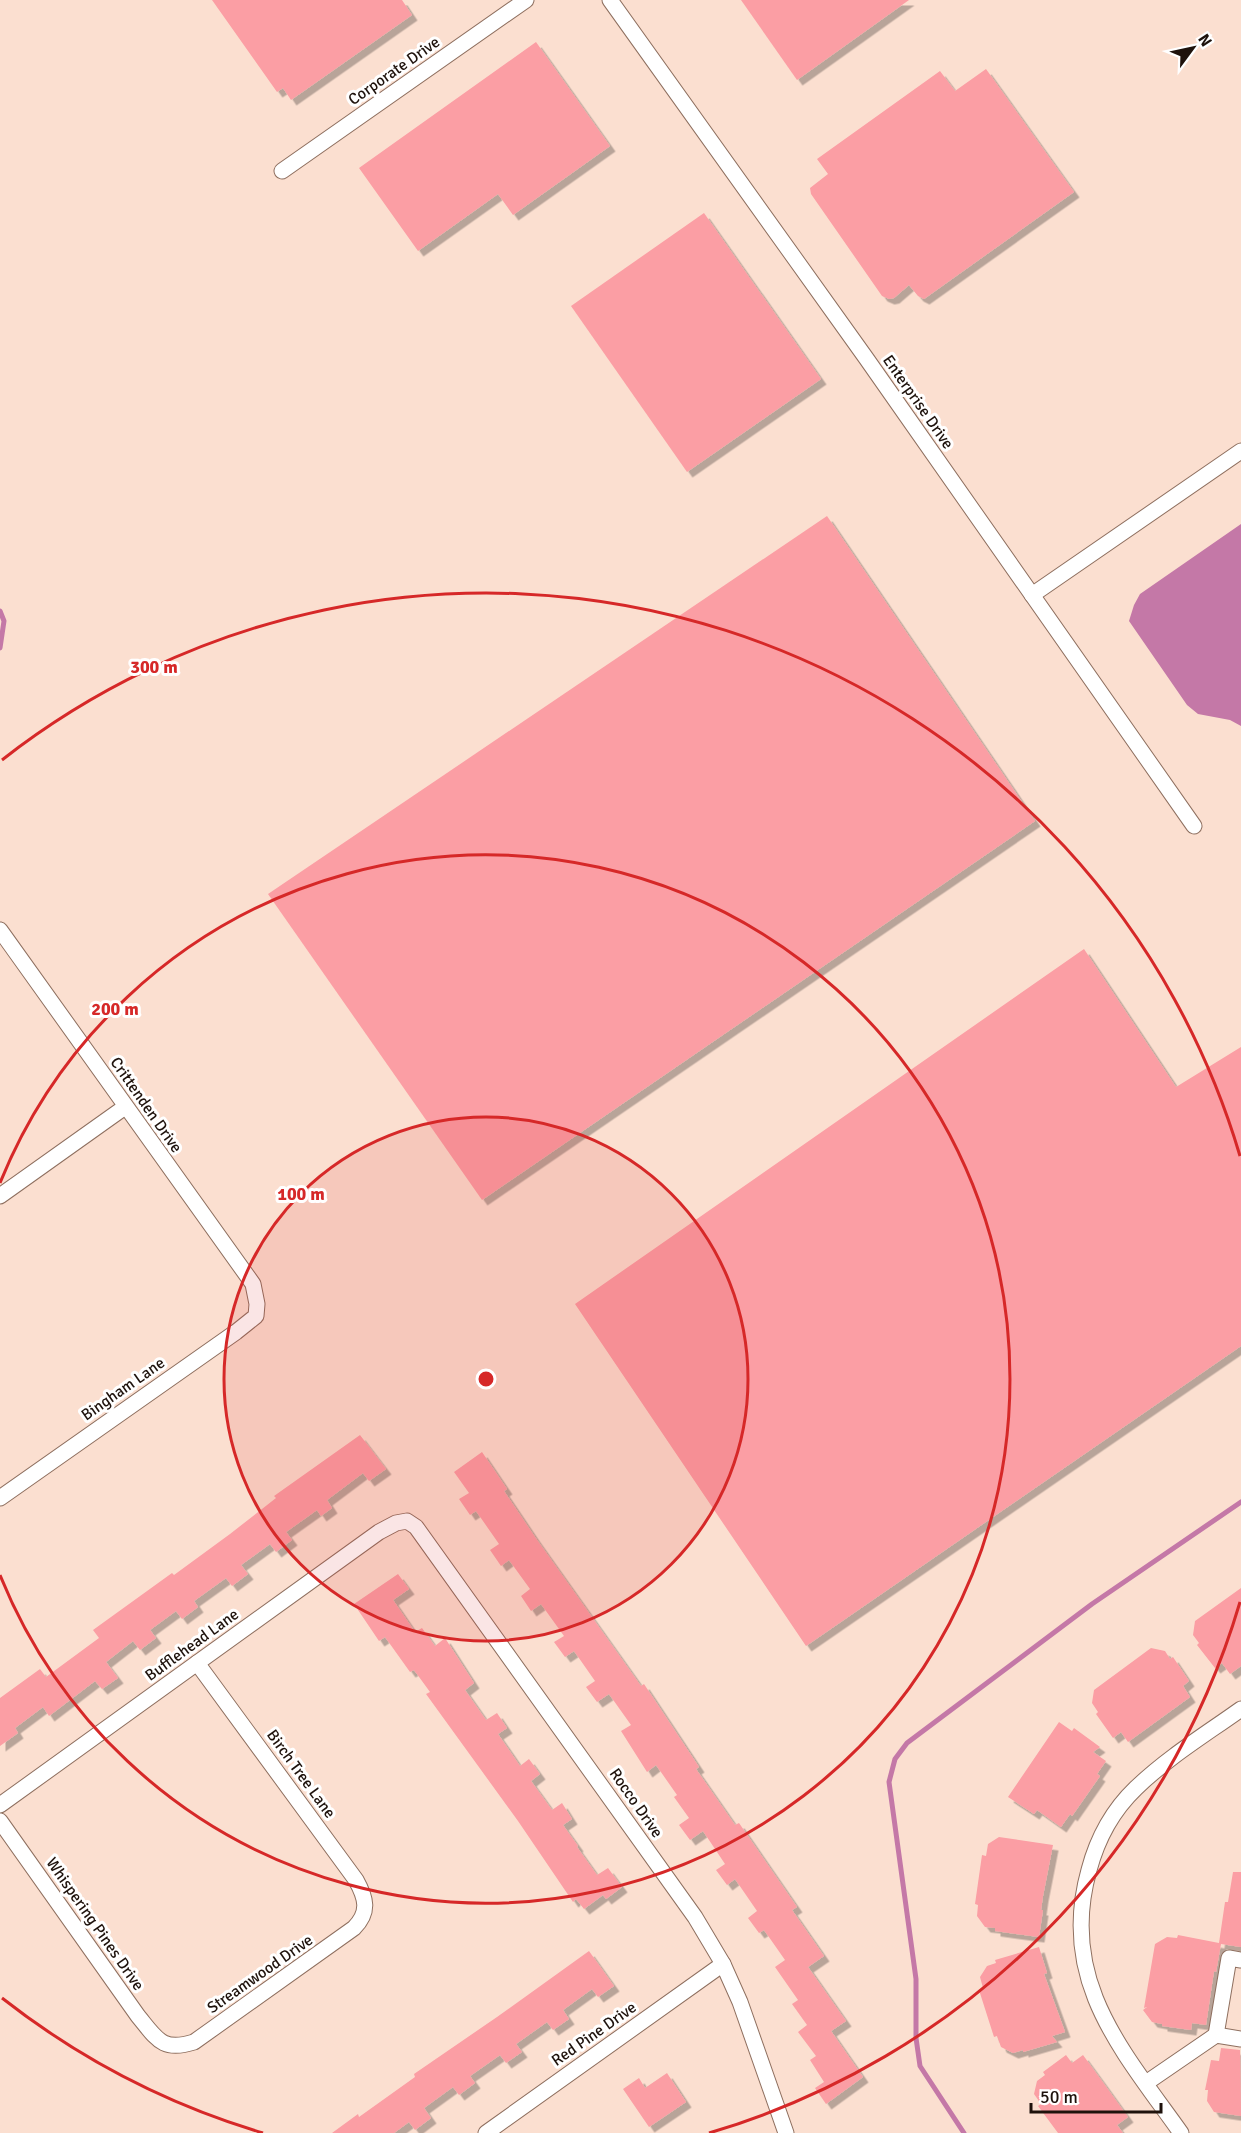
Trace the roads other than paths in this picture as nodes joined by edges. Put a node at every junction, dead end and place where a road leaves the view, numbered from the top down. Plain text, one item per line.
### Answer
1 (526, 0) edge
2 (610, 0) edge
3 (282, 171) dead end
4 (1241, 451) edge
5 (1032, 595) junction
6 (1194, 826) dead end
7 (0, 930) edge
8 (125, 1107) junction
9 (0, 1196) edge
10 (257, 1304) joint
11 (0, 1498) edge
12 (407, 1521) joint
13 (197, 1663) junction
14 (1241, 1709) edge
15 (0, 1804) edge
16 (0, 1821) edge
17 (365, 1910) joint
18 (1241, 1960) edge
19 (723, 1964) junction
20 (1216, 2035) junction
21 (1241, 2039) edge
22 (164, 2044) joint
23 (1146, 2083) junction
24 (486, 2133) edge
25 (786, 2133) edge
26 (1181, 2133) edge

1 - 3 street, Corporate Drive
2 - 5 street, Enterprise Drive
4 - 5 street
5 - 6 street, Enterprise Drive
7 - 8 street, Crittenden Drive
8 - 9 street
8 - 10 street, Crittenden Drive
10 - 11 street, Bingham Lane
12 - 13 street, Bufflehead Lane
12 - 19 street, Rocco Drive
13 - 15 street, Bufflehead Lane
13 - 17 street, Birch Tree Lane
14 - 23 street
16 - 22 street, Whispering Pines Drive
17 - 22 street, Streamwood Drive
18 - 20 street
19 - 24 street, Red Pine Drive
19 - 25 street, Rocco Drive
20 - 21 street
20 - 23 street
23 - 26 street

